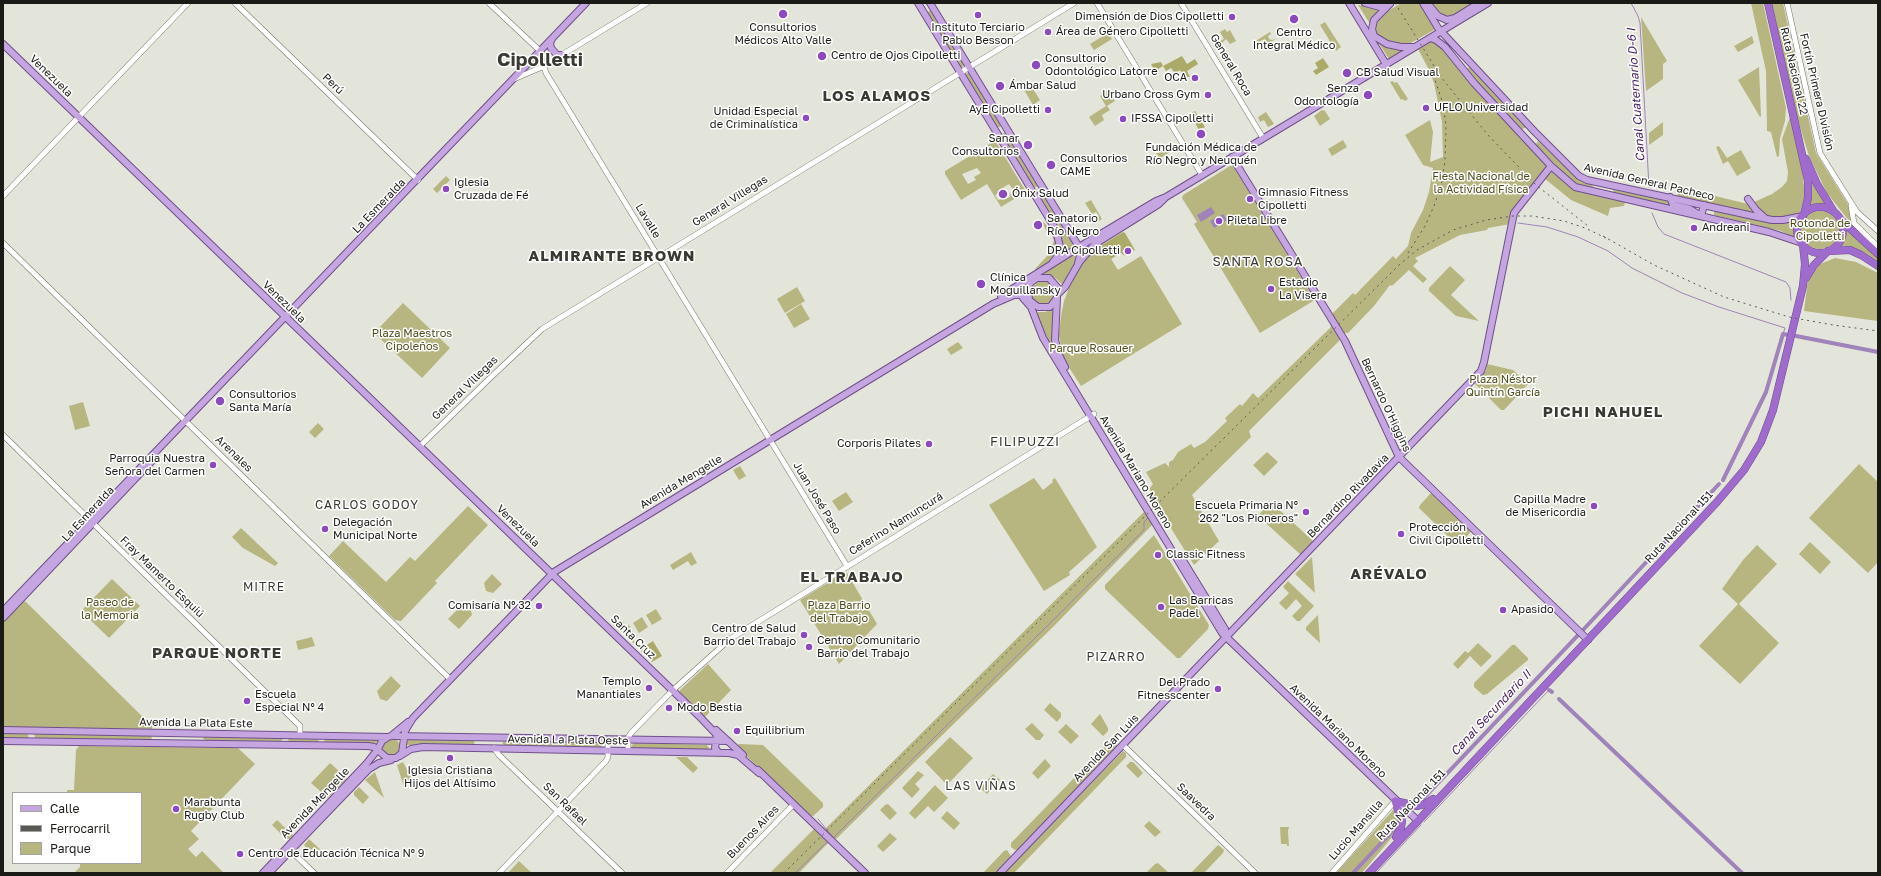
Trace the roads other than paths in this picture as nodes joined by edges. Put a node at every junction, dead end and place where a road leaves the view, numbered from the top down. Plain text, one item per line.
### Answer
1 (188, 3) edge
2 (235, 3) edge
3 (489, 3) edge
4 (586, 3) edge
5 (648, 3) edge
6 (918, 3) edge
7 (930, 3) edge
8 (1074, 3) edge
9 (1097, 3) edge
10 (1181, 3) edge
11 (1349, 3) edge
12 (1364, 3) edge
13 (1423, 3) edge
14 (1427, 3) edge
15 (1488, 3) edge
16 (1768, 3) edge
17 (1787, 3) edge
18 (1391, 4) edge
19 (1477, 5) edge
20 (1441, 32) junction
21 (1430, 38) junction
22 (552, 39) junction
23 (3, 44) edge
24 (1418, 45) junction
25 (539, 52) junction
26 (563, 55) junction
27 (1464, 55) junction
28 (1457, 62) junction
29 (1386, 64) junction
30 (969, 66) junction
31 (543, 67) junction
32 (960, 72) junction
33 (513, 80) junction
34 (79, 117) junction
35 (1534, 131) junction
36 (1263, 138) junction
37 (1526, 139) junction
38 (1800, 144) junction
39 (1232, 157) junction
40 (1551, 166) junction
41 (1202, 175) junction
42 (418, 180) junction
43 (1604, 183) junction
44 (1602, 194) junction
45 (3, 196) edge
46 (1166, 197) junction
47 (1670, 197) junction
48 (1748, 199) dead end
49 (1850, 202) junction
50 (1704, 205) junction
51 (1803, 215) junction
52 (1701, 216) junction
53 (1838, 216) junction
54 (1863, 217) junction
55 (1772, 220) junction
56 (1856, 226) junction
57 (1878, 231) edge
58 (3, 243) edge
59 (1803, 244) junction
60 (1079, 247) junction
61 (1878, 250) edge
62 (1829, 251) junction
63 (1878, 254) edge
64 (658, 257) junction
65 (1078, 263) junction
66 (1878, 266) edge
67 (1048, 267) junction
68 (1035, 279) junction
69 (1021, 284) junction
70 (1803, 286) junction
71 (1065, 287) junction
72 (1016, 295) junction
73 (1058, 296) junction
74 (1030, 301) junction
75 (993, 304) junction
76 (1034, 315) junction
77 (286, 318) junction
78 (1056, 323) junction
79 (1092, 415) junction
80 (186, 422) junction
81 (3, 435) edge
82 (770, 440) junction
83 (420, 446) junction
84 (1399, 457) junction
85 (92, 521) junction
86 (847, 566) junction
87 (552, 573) junction
88 (3, 611) edge
89 (3, 618) edge
90 (1226, 637) junction
91 (1588, 640) junction
92 (450, 679) junction
93 (673, 690) junction
94 (699, 716) junction
95 (413, 718) junction
96 (3, 730) edge
97 (290, 735) junction
98 (300, 735) junction
99 (318, 735) junction
100 (391, 736) junction
101 (404, 737) junction
102 (486, 738) junction
103 (494, 738) junction
104 (608, 740) junction
105 (628, 740) junction
106 (1495, 740) junction
107 (3, 741) edge
108 (716, 741) junction
109 (730, 743) junction
110 (285, 744) junction
111 (318, 745) junction
112 (1123, 745) junction
113 (403, 746) junction
114 (485, 748) junction
115 (494, 748) junction
116 (380, 750) junction
117 (608, 750) junction
118 (628, 751) junction
119 (719, 752) junction
120 (729, 753) junction
121 (396, 758) junction
122 (759, 772) junction
123 (1433, 799) junction
124 (1395, 800) junction
125 (793, 805) junction
126 (558, 811) junction
127 (1416, 820) junction
128 (1396, 837) junction
129 (289, 849) junction
130 (263, 873) edge
131 (269, 873) edge
132 (314, 873) edge
133 (499, 873) edge
134 (622, 873) edge
135 (727, 873) edge
136 (864, 873) edge
137 (1000, 873) edge
138 (1255, 873) edge
139 (1332, 873) edge
140 (1364, 873) edge
141 (1369, 873) edge

1 - 34 street
2 - 42 street, Perú
3 - 25 street
4 - 22 main road, La Esmeralda
5 - 26 street
6 - 32 main road
7 - 30 main road
8 - 30 street, General Villegas
9 - 41 street
10 - 36 street, General Roca
11 - 29 main road
12 - 18 main road
13 - 20 main road, Avenida General Pacheco
14 - 19 main road
15 - 19 main road
16 - 38 highway, Ruta Nacional 22
17 - 49 street, Fortín Primera División
18 - 24 main road
19 - 20 main road, Avenida Mengelle
20 - 21 main road, Avenida Mengelle
20 - 27 main road, Avenida General Pacheco
21 - 24 main road, Avenida Mengelle
21 - 28 main road, Avenida General Pacheco
22 - 25 main road, La Esmeralda
22 - 26 main road
23 - 34 main road, Venezuela
24 - 29 main road, Avenida Mengelle
25 - 31 street, Lavalle
25 - 33 main road, La Esmeralda
26 - 31 street
27 - 28 main road
27 - 35 main road, Avenida General Pacheco
28 - 37 main road, Avenida General Pacheco
29 - 36 main road, Avenida Mengelle
30 - 32 street, General Villegas
30 - 60 main road
31 - 33 street
31 - 64 street, Lavalle
32 - 64 street, General Villegas
32 - 67 main road
33 - 42 main road, La Esmeralda
34 - 45 street
34 - 77 main road, Venezuela
35 - 37 main road
35 - 43 main road, Avenida General Pacheco
36 - 39 main road, Avenida Mengelle
37 - 40 main road, Avenida General Pacheco
38 - 51 highway, Ruta Nacional 22
38 - 53 highway, Ruta Nacional 22
39 - 41 main road, Avenida Mengelle
39 - 84 main road, Bernardo O'Higgins
40 - 44 main road, Avenida General Pacheco
40 - 84 main road, Bernardino Rivadavia
41 - 46 main road, Avenida Mengelle
42 - 77 main road, La Esmeralda
43 - 44 main road
43 - 47 main road, Avenida General Pacheco
44 - 52 main road, Avenida General Pacheco
46 - 60 main road, Avenida Mengelle
46 - 65 main road, Avenida Mengelle
47 - 50 main road, Avenida General Pacheco
47 - 52 main road
48 - 55 main road
49 - 54 street, Fortín Primera División
49 - 56 street, Fortín Primera División
50 - 52 main road
50 - 55 main road, Avenida General Pacheco
51 - 53 highway
51 - 55 main road, Avenida General Pacheco
51 - 59 highway
52 - 59 main road, Avenida General Pacheco
53 - 62 highway
53 - 63 highway
54 - 56 street
54 - 57 street, Fortín Primera División
56 - 61 street, Fortín Primera División
58 - 80 street, Arenales
59 - 62 highway
59 - 70 highway, Ruta Nacional 151
60 - 65 main road
60 - 67 main road, Avenida Mengelle
62 - 66 highway
62 - 70 highway, Ruta Nacional 151
64 - 82 street, Lavalle
64 - 83 street, General Villegas
65 - 71 main road, Avenida Mengelle
67 - 68 main road
67 - 69 main road, Avenida Mengelle
68 - 69 main road, Avenida Mengelle
68 - 73 main road
68 - 74 main road
69 - 75 main road, Avenida Mengelle
70 - 91 highway, Ruta Nacional 151
71 - 73 main road, Avenida Mengelle
71 - 78 main road, Avenida Mariano Moreno
72 - 74 main road
72 - 75 main road, Avenida Mengelle
72 - 76 main road, Avenida Mariano Moreno
73 - 74 main road
73 - 78 main road, Avenida Mariano Moreno
74 - 76 main road, Avenida Mariano Moreno
75 - 82 main road, Avenida Mengelle
76 - 79 main road, Avenida Mariano Moreno
77 - 80 main road, La Esmeralda
77 - 83 main road, Venezuela
78 - 79 main road, Avenida Mariano Moreno
79 - 86 street, Ceferino Namuncurá
79 - 90 main road, Avenida Mariano Moreno
80 - 85 main road, La Esmeralda
80 - 92 street, Arenales
81 - 85 street, Fray Mamerto Esquiú
82 - 86 street, Juan José Paso
82 - 87 main road, Avenida Mengelle
83 - 87 main road, Venezuela
84 - 90 main road, Bernardino Rivadavia
84 - 91 main road, Bernardo O'Higgins
85 - 88 main road, La Esmeralda
85 - 89 main road, La Esmeralda
85 - 98 street, Fray Mamerto Esquiú
86 - 93 street, Ceferino Namuncurá
87 - 92 main road, Avenida Mengelle
87 - 93 main road, Santa Cruz
90 - 112 main road, Avenida San Luis
90 - 124 main road, Avenida Mariano Moreno
91 - 106 highway, Ruta Nacional 151
92 - 95 main road, Avenida Mengelle
93 - 94 main road, Santa Cruz
93 - 105 street, Ceferino Namuncurá
94 - 108 main road, Santa Cruz
94 - 109 main road, Santa Cruz
95 - 100 main road, Avenida Mengelle
95 - 101 main road, Avenida Mengelle
96 - 97 main road, Avenida La Plata Este
97 - 98 main road, Avenida La Plata Este
97 - 110 main road
98 - 99 main road, Avenida La Plata Este
99 - 100 main road, Avenida La Plata Este
99 - 111 main road
100 - 101 main road, Avenida La Plata Oeste
100 - 113 main road
100 - 116 main road
101 - 102 main road, Avenida La Plata Oeste
101 - 113 main road, Avenida Mengelle
102 - 103 main road, Avenida La Plata Oeste
102 - 114 main road
103 - 104 main road, Avenida La Plata Oeste
103 - 115 main road
104 - 105 main road, Avenida La Plata Oeste
104 - 117 street
105 - 108 main road, Avenida La Plata Oeste
105 - 118 street
106 - 123 highway, Ruta Nacional 151
106 - 127 highway, Ruta Nacional 151
107 - 110 main road, Avenida La Plata Este
108 - 109 main road, Avenida La Plata Oeste
108 - 119 main road, Santa Cruz
109 - 120 main road
109 - 122 main road, Santa Cruz
110 - 111 main road, Avenida La Plata Este
111 - 116 main road, Avenida La Plata Este
112 - 137 main road, Avenida San Luis
112 - 138 street, Saavedra
113 - 121 main road
114 - 115 main road, Avenida La Plata Oeste
114 - 121 main road, Avenida La Plata Oeste
115 - 117 main road, Avenida La Plata Oeste
115 - 126 street, San Rafael
116 - 121 main road
116 - 129 main road, Avenida Mengelle
117 - 118 main road, Avenida La Plata Oeste
117 - 126 street
118 - 119 main road, Avenida La Plata Oeste
119 - 120 main road, Avenida La Plata Oeste
120 - 122 main road, Santa Cruz
121 - 129 main road, Avenida Mengelle
122 - 125 main road, Santa Cruz
123 - 124 highway
123 - 127 highway, Ruta Nacional 151
124 - 127 main road, Avenida Mariano Moreno
124 - 128 highway
124 - 139 street, Lucio Mansilla
125 - 135 street, Buenos Aires
125 - 136 main road, Santa Cruz
126 - 133 street
126 - 134 street, San Rafael
127 - 128 highway, Ruta Nacional 151
127 - 141 highway, Ruta Nacional 151
128 - 140 highway, Ruta Nacional 151
129 - 130 main road, Avenida Mengelle
129 - 131 main road, Avenida Mengelle
129 - 132 street

